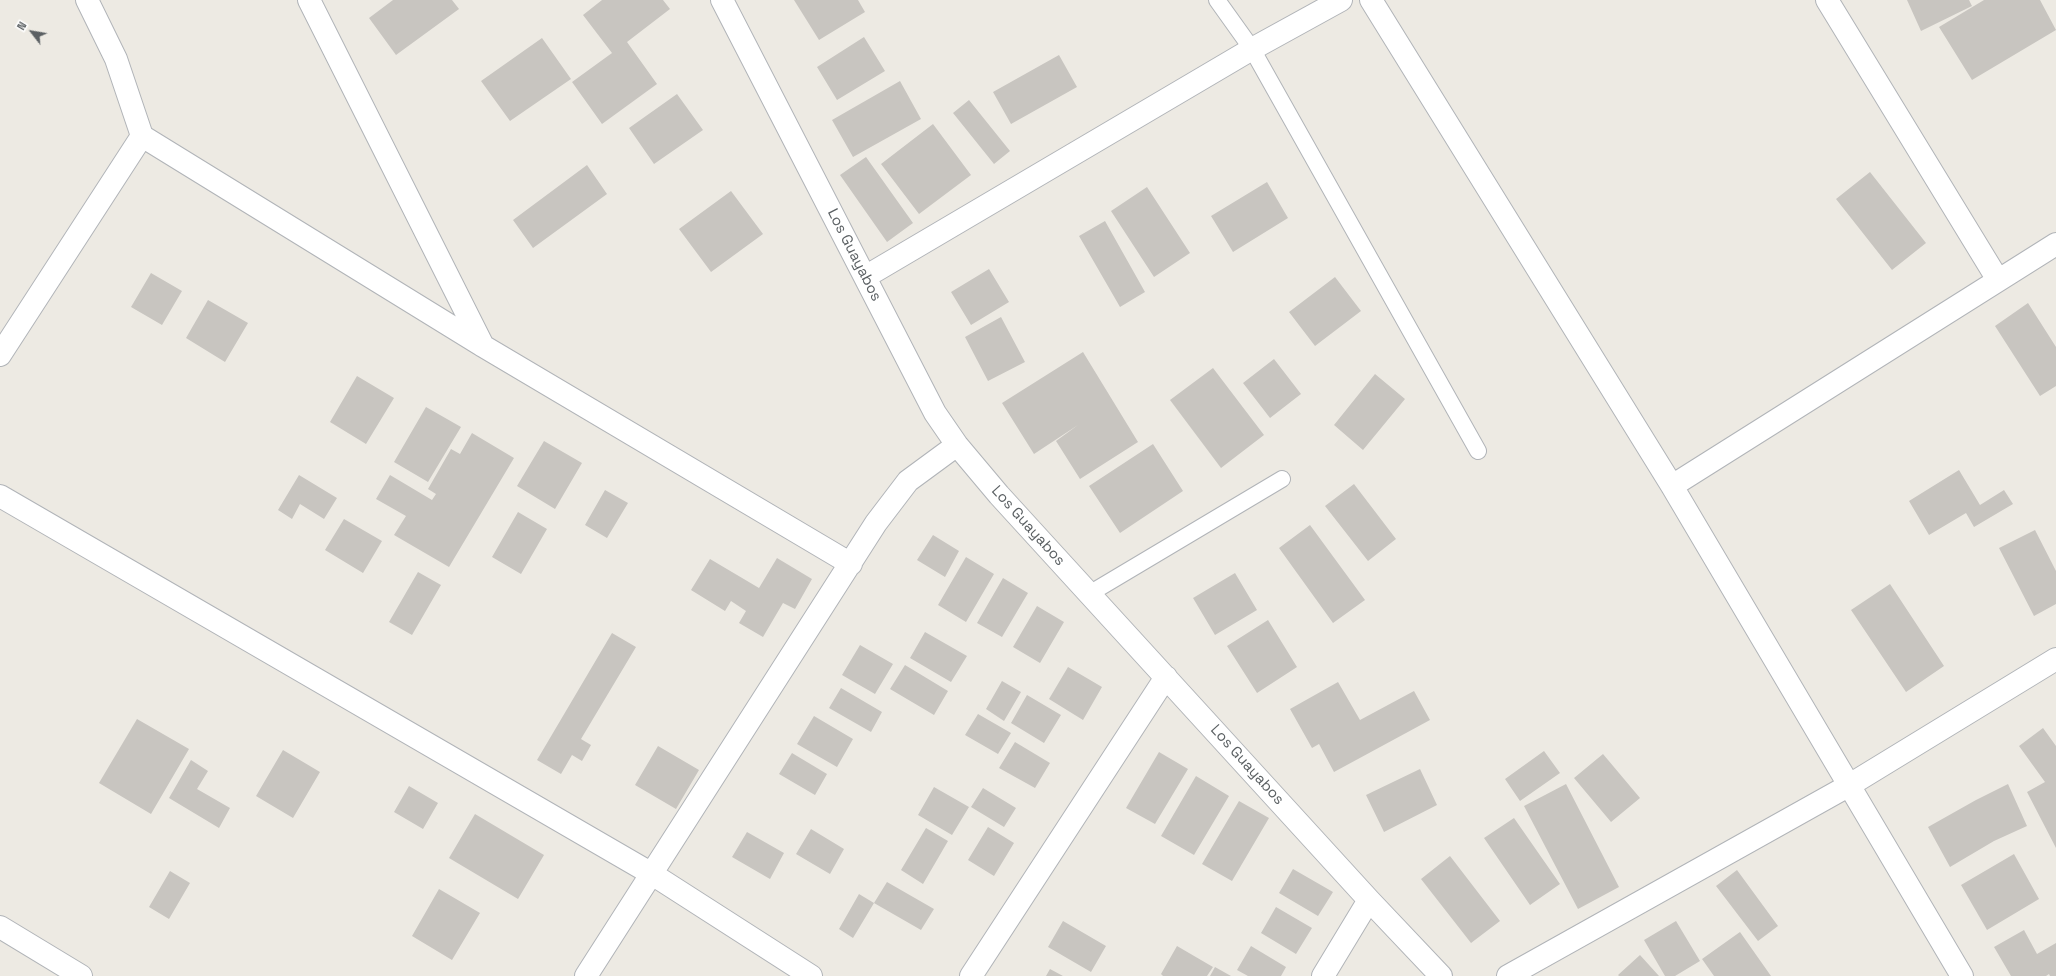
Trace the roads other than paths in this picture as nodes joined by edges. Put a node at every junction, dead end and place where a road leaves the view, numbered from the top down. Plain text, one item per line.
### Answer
1 (87, 0) edge
2 (309, 0) edge
3 (722, 0) edge
4 (1217, 0) edge
5 (1341, 0) edge
6 (1371, 0) edge
7 (1827, 0) edge
8 (1252, 49) junction
9 (142, 136) junction
10 (2056, 244) edge
11 (865, 277) junction
12 (1998, 280) junction
13 (483, 346) junction
14 (0, 355) edge
15 (957, 444) junction
16 (1478, 451) dead end
17 (1282, 479) dead end
18 (1672, 486) junction
19 (0, 496) edge
20 (851, 564) junction
21 (1089, 594) junction
22 (2056, 659) edge
23 (1166, 677) junction
24 (1848, 786) junction
25 (652, 874) junction
26 (1369, 900) junction
27 (0, 927) edge
28 (1328, 973) edge
29 (81, 976) edge
30 (586, 976) edge
31 (811, 976) edge
32 (971, 976) edge
33 (1441, 976) edge
34 (1508, 976) edge
35 (1962, 976) edge

1 - 9 street
2 - 13 street
3 - 11 street, Los Guayabos
4 - 8 lane
5 - 8 street
6 - 18 street
7 - 12 street
8 - 11 street
8 - 16 lane
9 - 13 street
9 - 14 street
10 - 12 street
11 - 15 street, Los Guayabos
12 - 18 street
13 - 20 street
15 - 20 street
15 - 21 street, Los Guayabos
17 - 21 lane
18 - 24 street
19 - 25 street
20 - 25 street
21 - 23 street, Los Guayabos
22 - 24 street
23 - 26 street, Los Guayabos
23 - 32 street
24 - 34 street
24 - 35 street
25 - 30 street
25 - 31 street
26 - 28 street
26 - 33 street, Los Guayabos
27 - 29 street

